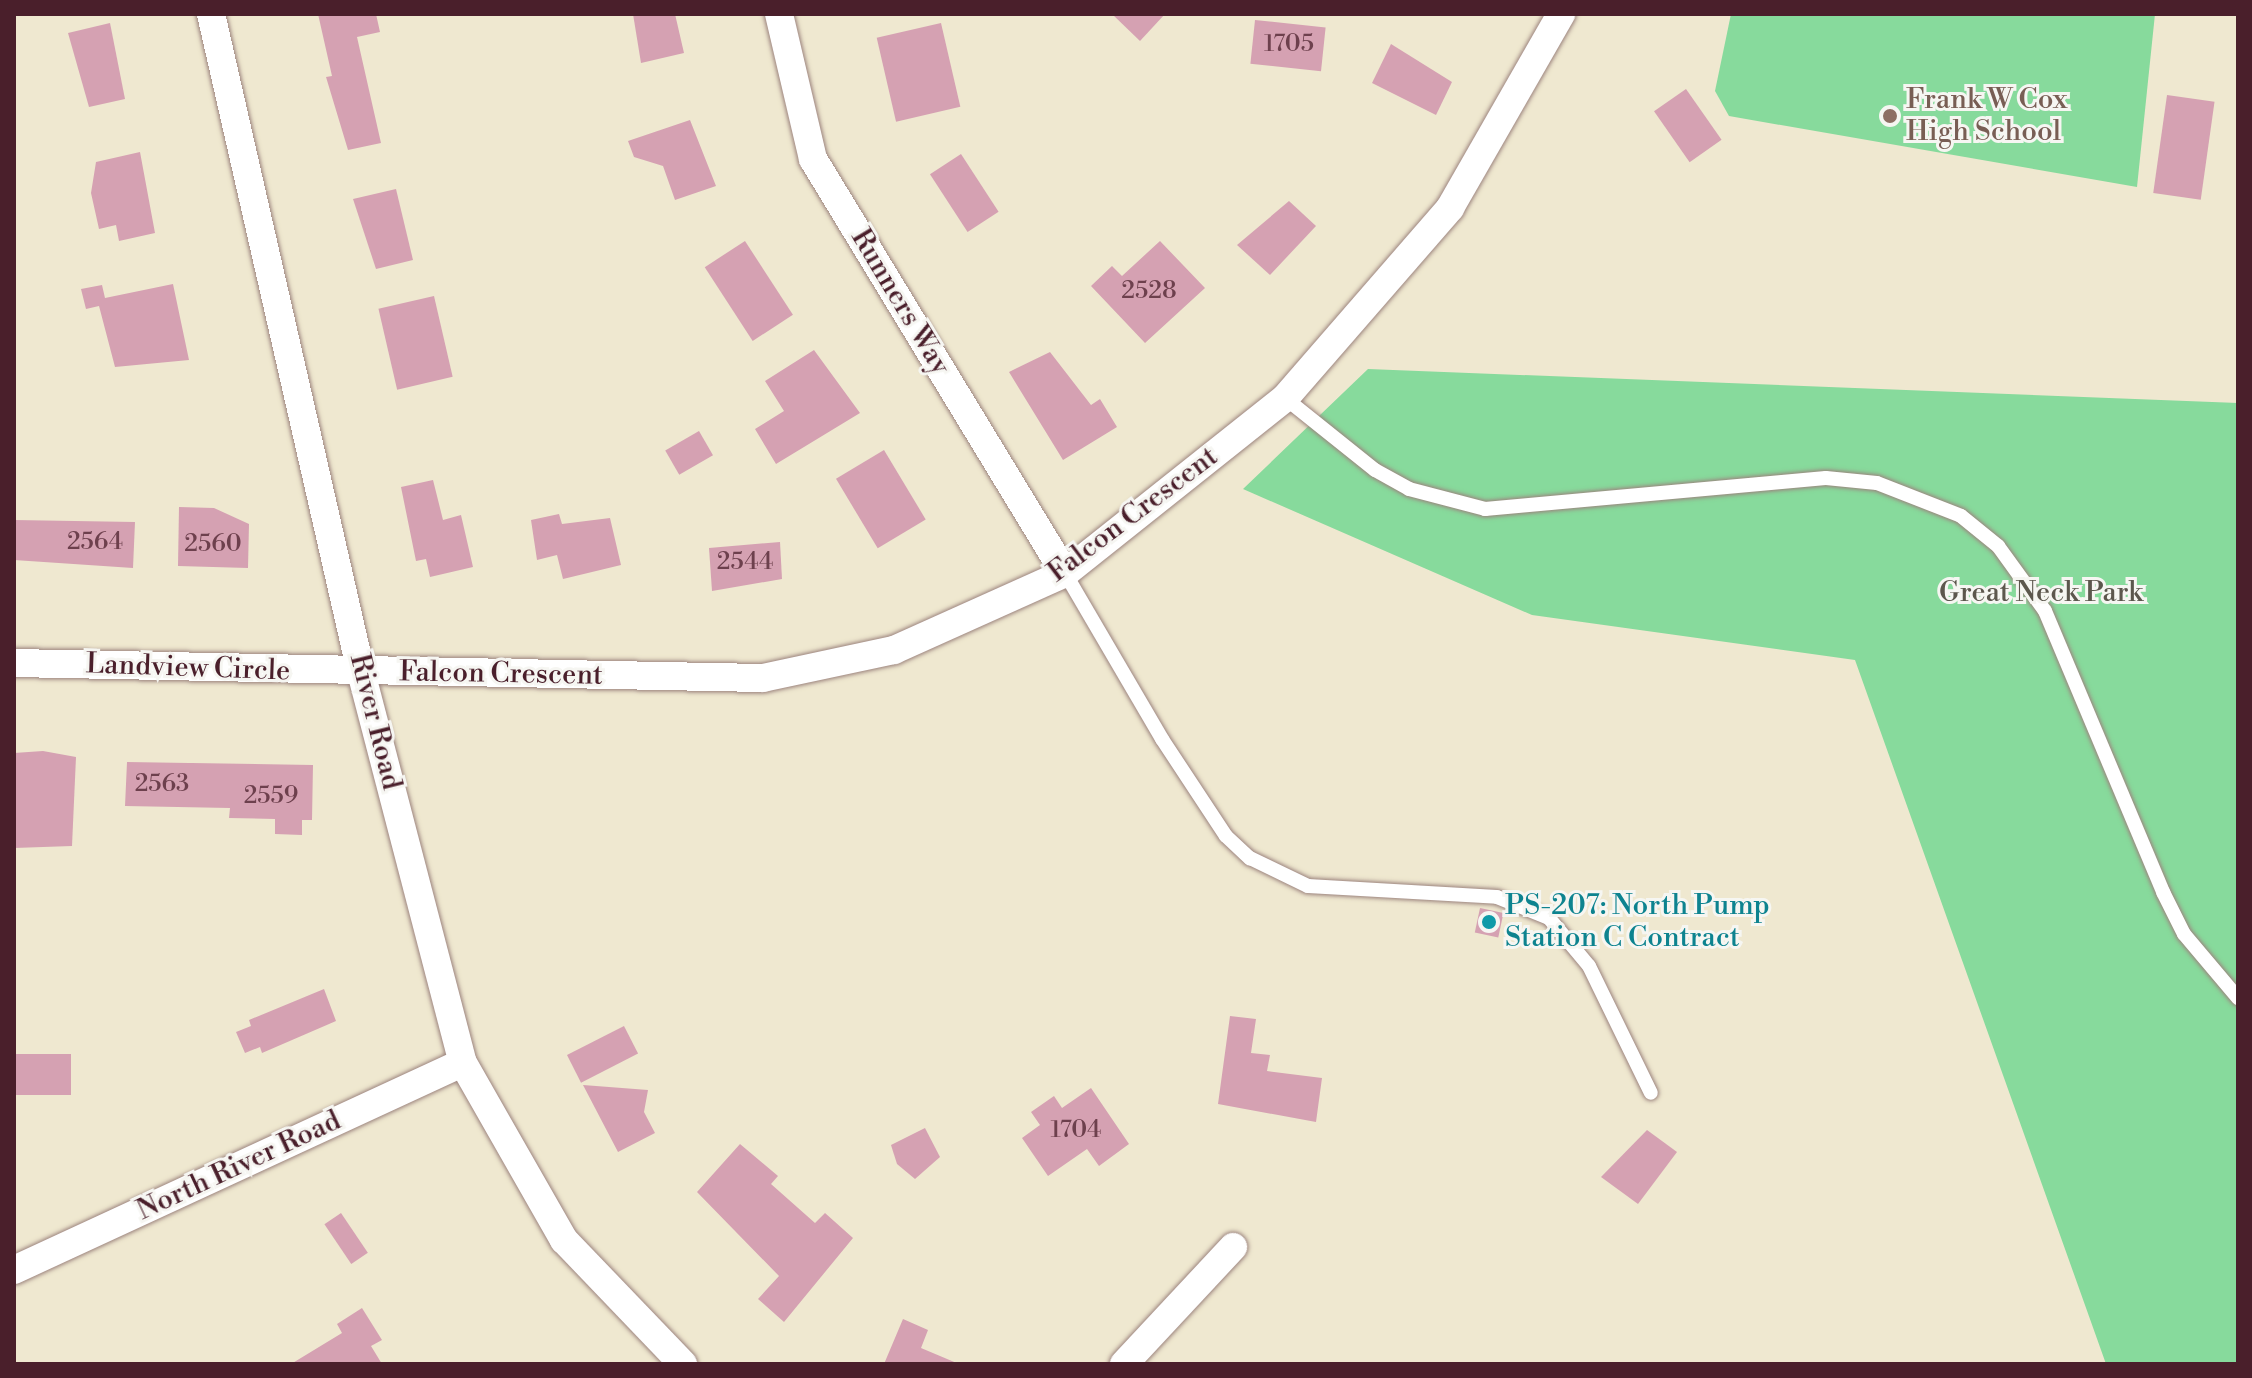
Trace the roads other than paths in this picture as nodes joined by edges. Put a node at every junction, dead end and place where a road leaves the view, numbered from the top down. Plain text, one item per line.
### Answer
1 (211, 14) edge
2 (779, 14) edge
3 (1554, 17) edge
4 (1285, 398) junction
5 (1065, 573) junction
6 (14, 663) edge
7 (361, 672) junction
8 (2238, 998) edge
9 (463, 1063) junction
10 (1651, 1093) dead end
11 (1233, 1247) dead end
12 (14, 1270) edge
13 (683, 1364) edge
14 (1124, 1364) edge

1 - 7 street, River Road
2 - 5 street, Runners Way
3 - 4 street, Falcon Crescent
4 - 5 street, Falcon Crescent
4 - 8 lane
5 - 7 street, Falcon Crescent
5 - 10 lane
6 - 7 street, Landview Circle
7 - 9 street, River Road
9 - 12 street, North River Road
9 - 13 street, River Road
11 - 14 street

